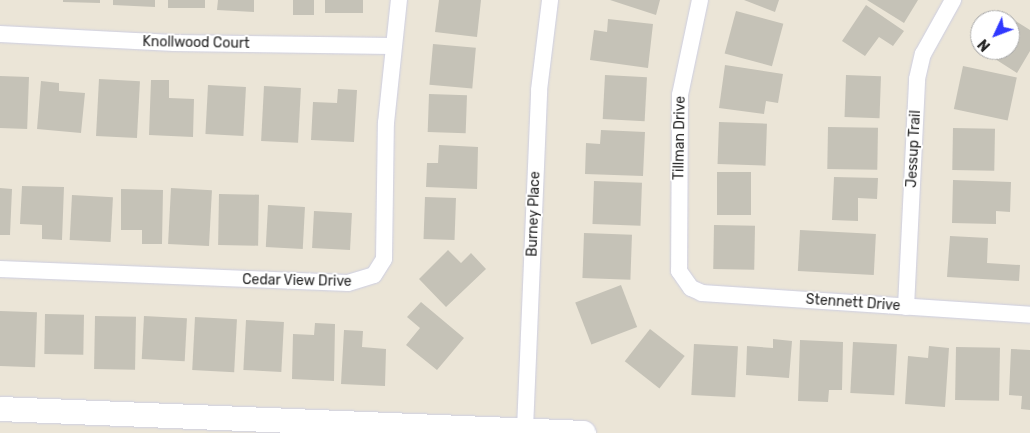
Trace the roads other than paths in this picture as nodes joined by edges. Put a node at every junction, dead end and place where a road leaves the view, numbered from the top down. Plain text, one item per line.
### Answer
1 (399, 0) edge
2 (550, 0) edge
3 (700, 0) edge
4 (954, 0) edge
5 (0, 34) edge
6 (391, 46) junction
7 (0, 269) edge
8 (682, 277) joint
9 (906, 307) junction
10 (1030, 315) edge
11 (0, 409) edge
12 (525, 431) edge
13 (584, 433) edge

1 - 6 street, Cedar View Drive
2 - 12 street, Burney Place
3 - 8 street, Tillman Drive
4 - 9 street, Jessup Trail
5 - 6 street, Knollwood Court
6 - 7 street, Cedar View Drive
8 - 9 street, Stennett Drive
9 - 10 street, Stennett Drive
11 - 12 main road
12 - 13 main road

